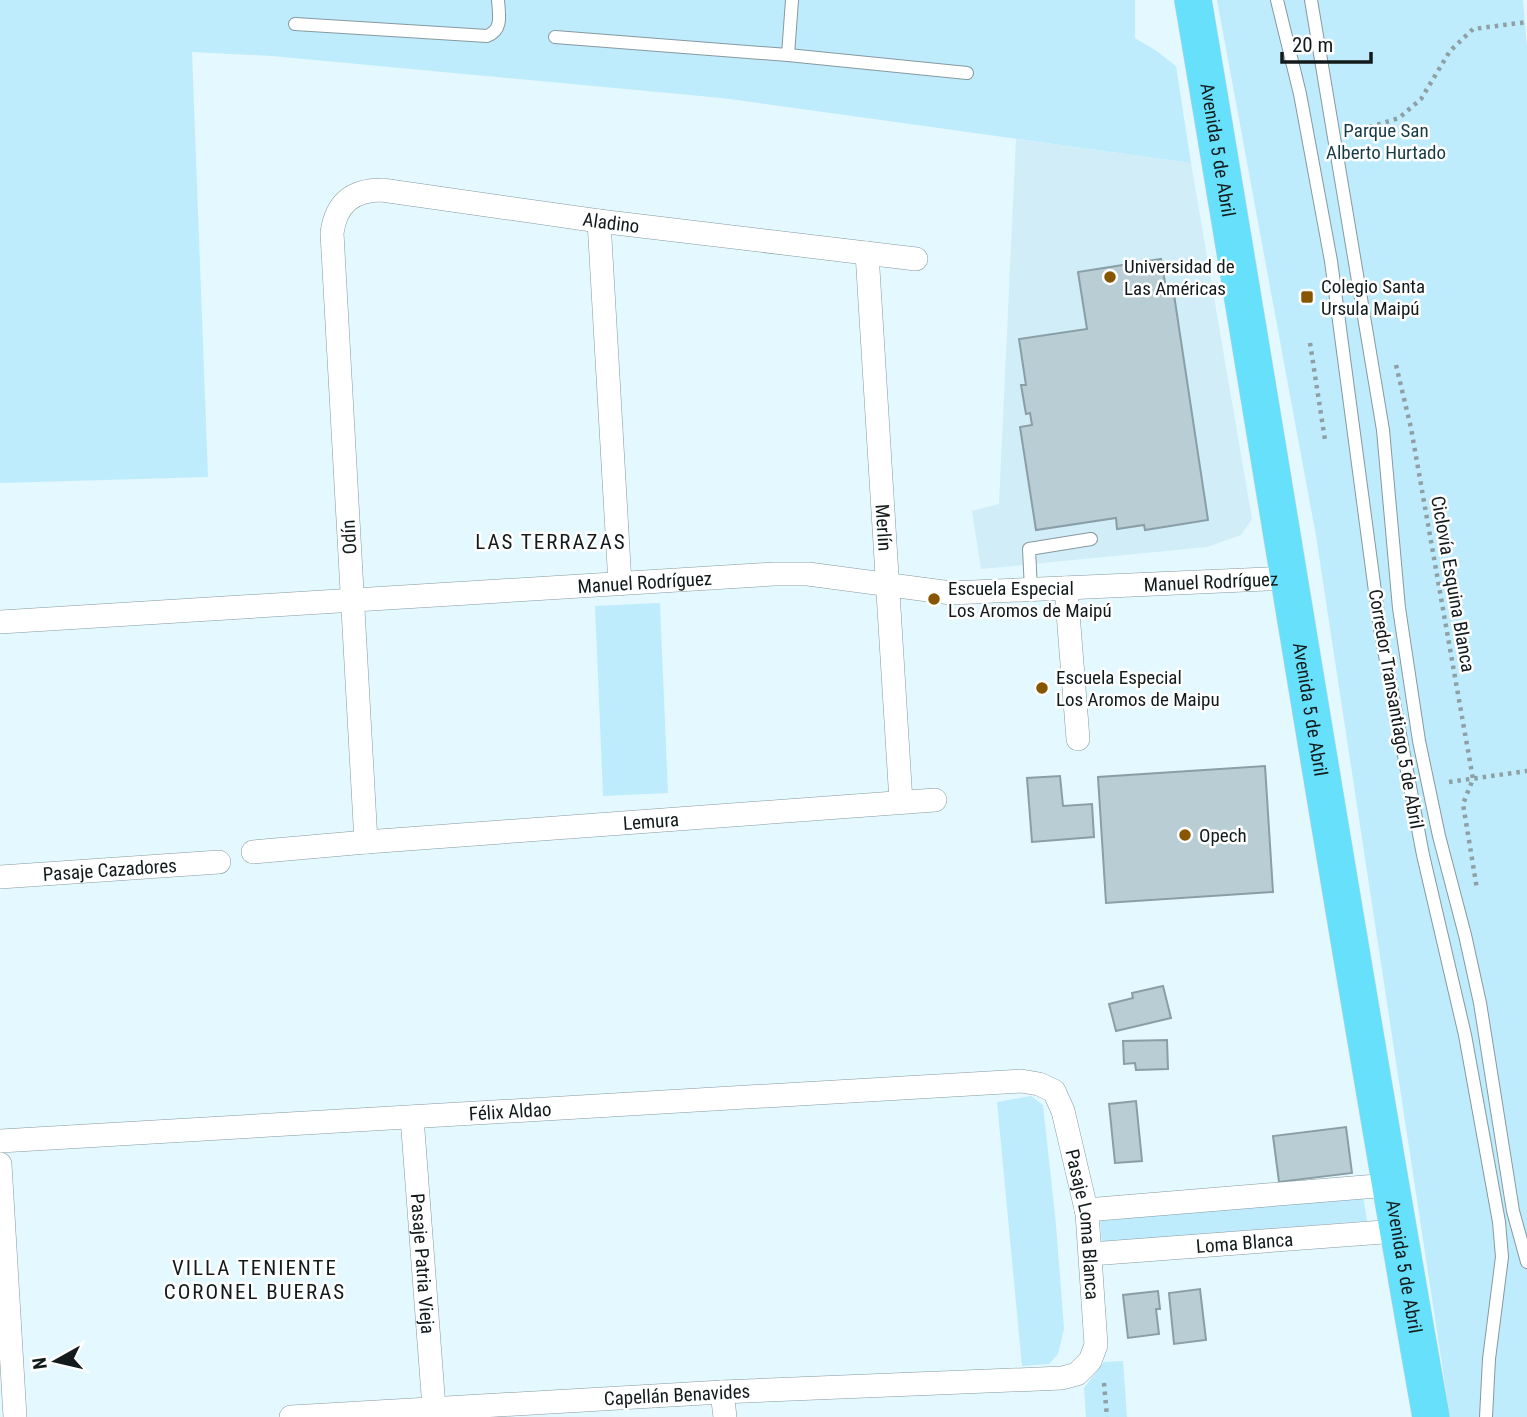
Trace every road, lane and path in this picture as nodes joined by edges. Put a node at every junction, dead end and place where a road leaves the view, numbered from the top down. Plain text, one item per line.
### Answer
1 (498, 0) edge
2 (792, 0) edge
3 (1193, 0) edge
4 (1277, 0) edge
5 (1311, 0) edge
6 (1527, 22) edge
7 (295, 24) dead end
8 (555, 37) dead end
9 (788, 55) junction
10 (967, 73) dead end
11 (1348, 133) dead end
12 (599, 221) junction
13 (332, 233) joint
14 (867, 253) junction
15 (916, 259) dead end
16 (1310, 343) dead end
17 (1396, 363) dead end
18 (1325, 440) dead end
19 (1091, 539) dead end
20 (1290, 578) junction
21 (887, 583) junction
22 (620, 584) junction
23 (1066, 588) junction
24 (1031, 590) junction
25 (353, 600) junction
26 (0, 622) edge
27 (1078, 739) dead end
28 (1527, 771) edge
29 (1473, 779) junction
30 (1427, 785) junction
31 (935, 800) dead end
32 (901, 802) junction
33 (366, 842) junction
34 (253, 852) dead end
35 (219, 862) dead end
36 (0, 877) edge
37 (1479, 899) dead end
38 (1021, 1081) joint
39 (412, 1117) junction
40 (0, 1142) edge
41 (0, 1164) edge
42 (1390, 1185) junction
43 (1086, 1210) junction
44 (1397, 1231) junction
45 (1091, 1254) junction
46 (1527, 1262) edge
47 (1062, 1378) joint
48 (722, 1392) junction
49 (434, 1408) junction
50 (15, 1417) edge
51 (291, 1417) edge
52 (725, 1417) edge
53 (1431, 1417) edge
54 (1486, 1417) edge

1 - 7 lane
2 - 9 lane
3 - 20 main road, Avenida 5 de Abril
4 - 54 lane, Corredor Transantiago 5 de Abril
5 - 30 lane, Corredor Transantiago 5 de Abril
6 - 11 path
8 - 9 lane
9 - 10 lane
12 - 13 street, Aladino
12 - 14 street, Aladino
12 - 22 street
13 - 25 street, Odín
14 - 15 street, Aladino
14 - 21 street, Merlín
16 - 18 path
17 - 29 path, Ciclovía Esquina Blanca
19 - 24 lane
20 - 23 street, Manuel Rodríguez
20 - 42 main road, Avenida 5 de Abril
21 - 22 street, Manuel Rodríguez
21 - 24 street, Manuel Rodríguez
21 - 32 street, Merlín
22 - 25 street, Manuel Rodríguez
23 - 24 street, Manuel Rodríguez
23 - 27 street
25 - 26 street, Manuel Rodríguez
25 - 33 street, Odín
28 - 29 path
29 - 30 path
29 - 37 path, Ciclovía Esquina Blanca
30 - 46 lane, Corredor Transantiago 5 de Abril
31 - 32 street, Lemura
32 - 33 street, Lemura
33 - 34 street
35 - 36 street, Pasaje Cazadores
38 - 39 street, Félix Aldao
38 - 43 street, Pasaje Loma Blanca
39 - 40 street, Félix Aldao
39 - 49 street, Pasaje Patria Vieja
41 - 50 street
42 - 43 street
42 - 44 main road, Avenida 5 de Abril
43 - 45 street, Pasaje Loma Blanca
44 - 45 street, Loma Blanca
44 - 53 main road, Avenida 5 de Abril
45 - 47 street, Pasaje Loma Blanca
47 - 48 street, Capellán Benavides
48 - 49 street, Capellán Benavides
48 - 52 street
49 - 51 street, Capellán Benavides

